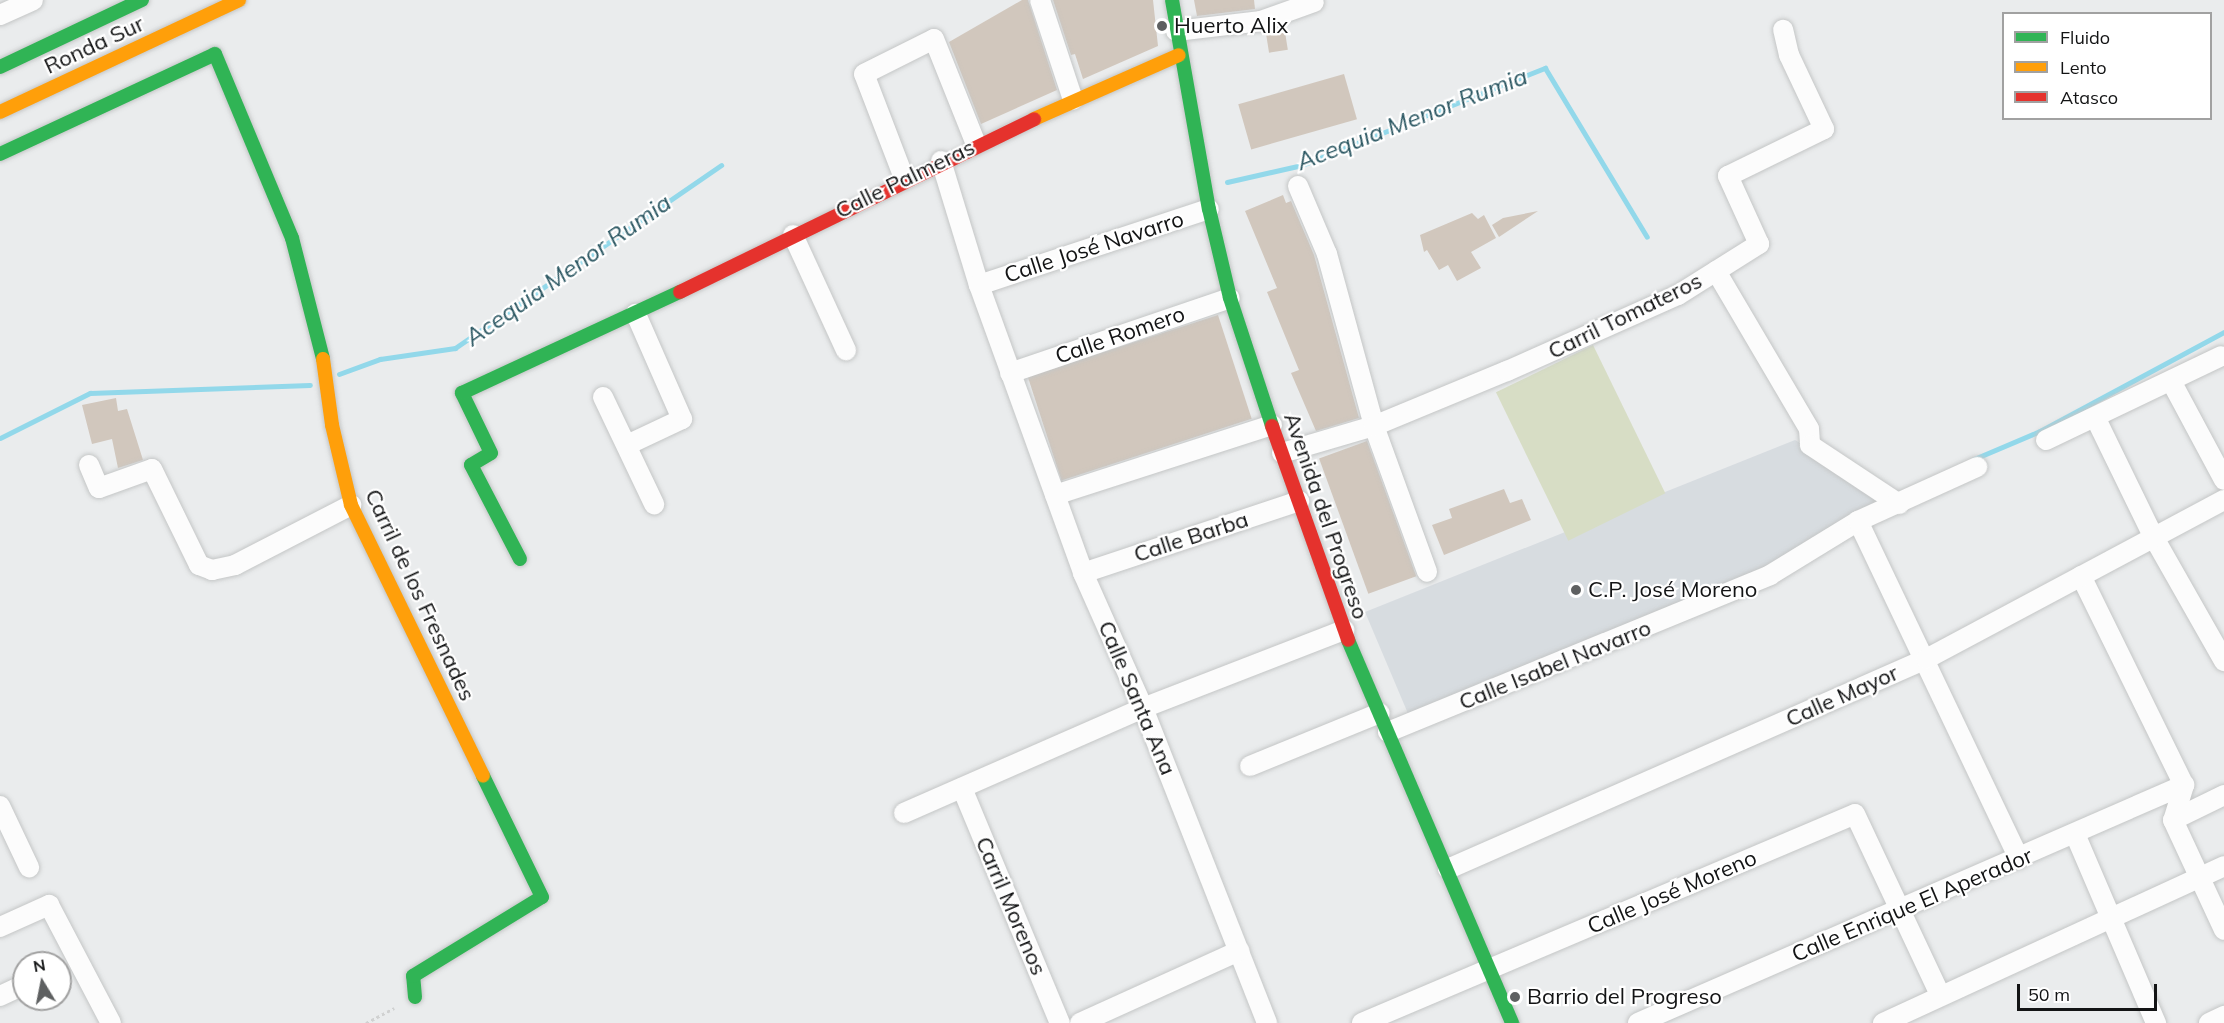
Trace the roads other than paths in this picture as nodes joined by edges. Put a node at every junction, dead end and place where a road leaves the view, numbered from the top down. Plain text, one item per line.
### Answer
1 (33, 0) edge
2 (142, 0) edge
3 (239, 0) edge
4 (1040, 0) edge
5 (1172, 0) edge
6 (1314, 2) dead end
7 (0, 15) edge
8 (1783, 30) dead end
9 (1176, 31) junction
10 (1179, 55) junction
11 (0, 67) edge
12 (1073, 100) junction
13 (0, 112) edge
14 (976, 144) junction
15 (0, 154) edge
16 (941, 161) junction
17 (904, 178) junction
18 (1298, 186) dead end
19 (1209, 209) junction
20 (793, 235) junction
21 (1716, 271) junction
22 (979, 285) junction
23 (1230, 298) junction
24 (636, 314) junction
25 (846, 350) dead end
26 (2222, 356) dead end
27 (1010, 373) junction
28 (2171, 381) junction
29 (603, 397) dead end
30 (2096, 419) junction
31 (1272, 425) junction
32 (1374, 426) junction
33 (2046, 440) dead end
34 (627, 445) junction
35 (1282, 453) junction
36 (89, 465) dead end
37 (1977, 467) dead end
38 (2224, 480) edge
39 (1055, 495) junction
40 (2224, 500) edge
41 (1299, 501) junction
42 (654, 504) dead end
43 (1899, 504) junction
44 (351, 505) junction
45 (1858, 521) junction
46 (2153, 536) junction
47 (520, 559) dead end
48 (1427, 572) dead end
49 (1083, 573) junction
50 (2081, 576) junction
51 (1344, 630) junction
52 (1926, 659) junction
53 (2224, 661) edge
54 (1143, 708) junction
55 (1380, 712) junction
56 (1388, 732) junction
57 (1250, 766) dead end
58 (2184, 785) junction
59 (962, 788) junction
60 (2224, 795) edge
61 (0, 806) edge
62 (904, 813) dead end
63 (2173, 820) junction
64 (2075, 834) junction
65 (2019, 860) junction
66 (2224, 866) edge
67 (29, 867) dead end
68 (1448, 869) junction
69 (2199, 877) junction
70 (1901, 910) junction
71 (2110, 918) junction
72 (0, 927) edge
73 (2224, 930) edge
74 (65, 951) edge
75 (1239, 951) junction
76 (72, 968) edge
77 (1489, 969) junction
78 (1940, 995) junction
79 (415, 997) road end
80 (1919, 1015) edge
81 (2224, 1016) edge
82 (111, 1023) edge
83 (1060, 1023) edge
84 (1080, 1023) edge
85 (1267, 1023) edge
86 (1362, 1023) edge
87 (1512, 1023) edge
88 (1638, 1023) edge
89 (1883, 1023) edge
90 (2156, 1023) edge
91 (2209, 1023) edge

1 - 7 street
2 - 11 street, Ronda Sur
3 - 13 street, Ronda Sur
4 - 12 street
5 - 9 street, Avenida del Progreso
6 - 9 street
8 - 21 street, Carril Tomateros
9 - 10 street, Avenida del Progreso
10 - 12 street, Calle Palmeras
10 - 19 street, Avenida del Progreso
12 - 14 street, Calle Palmeras
14 - 16 street, Calle Palmeras
14 - 17 street
15 - 44 street, Carril de los Fresnades
16 - 17 street, Calle Palmeras
16 - 22 street, Calle Santa Ana
17 - 20 street, Calle Palmeras
18 - 32 street
19 - 22 street, Calle José Navarro
19 - 23 street, Avenida del Progreso
20 - 24 street, Calle Palmeras
20 - 25 street
21 - 32 street, Carril Tomateros
21 - 43 street
22 - 27 street, Calle Santa Ana
23 - 27 street, Calle Romero
23 - 31 street, Avenida del Progreso
24 - 34 street
24 - 47 street, Calle Palmeras
26 - 28 street
27 - 39 street, Calle Santa Ana
28 - 30 street
28 - 38 street
29 - 34 street
30 - 33 street
30 - 46 street
31 - 35 street, Avenida del Progreso
31 - 39 street
32 - 35 street, Carril Tomateros
32 - 48 street
34 - 42 street
35 - 41 street, Avenida del Progreso
36 - 44 street
37 - 43 street, Calle Isabel Navarro
39 - 49 street, Calle Santa Ana
40 - 46 street, Calle Mayor
41 - 49 street, Calle Barba
41 - 51 street, Avenida del Progreso
43 - 45 street, Calle Isabel Navarro
44 - 79 street, Carril de los Fresnades
45 - 52 street
45 - 56 street, Calle Isabel Navarro
46 - 50 street, Calle Mayor
46 - 53 street
49 - 54 street, Calle Santa Ana
50 - 52 street, Calle Mayor
50 - 58 street
51 - 54 street
51 - 55 street, Avenida del Progreso
52 - 65 street
52 - 68 street, Calle Mayor
54 - 59 street
54 - 75 street, Calle Santa Ana
55 - 56 street, Avenida del Progreso
55 - 57 street
56 - 68 street, Avenida del Progreso
58 - 63 street
58 - 64 street, Calle Enrique El Aperador
59 - 62 street
59 - 83 street, Carril Morenos
60 - 63 street
61 - 67 street
63 - 69 street
64 - 65 street, Calle Enrique El Aperador
64 - 71 street
65 - 70 street, Calle Enrique El Aperador
66 - 69 street
68 - 77 street, Avenida del Progreso
69 - 71 street
69 - 73 street
70 - 77 street, Calle José Moreno
70 - 78 street
70 - 88 street, Calle Enrique El Aperador
71 - 78 street
71 - 90 street
72 - 74 street
75 - 84 street
75 - 85 street, Calle Santa Ana
76 - 82 street
77 - 86 street, Calle José Moreno
77 - 87 street, Avenida del Progreso
78 - 80 street
80 - 89 street
81 - 91 street

